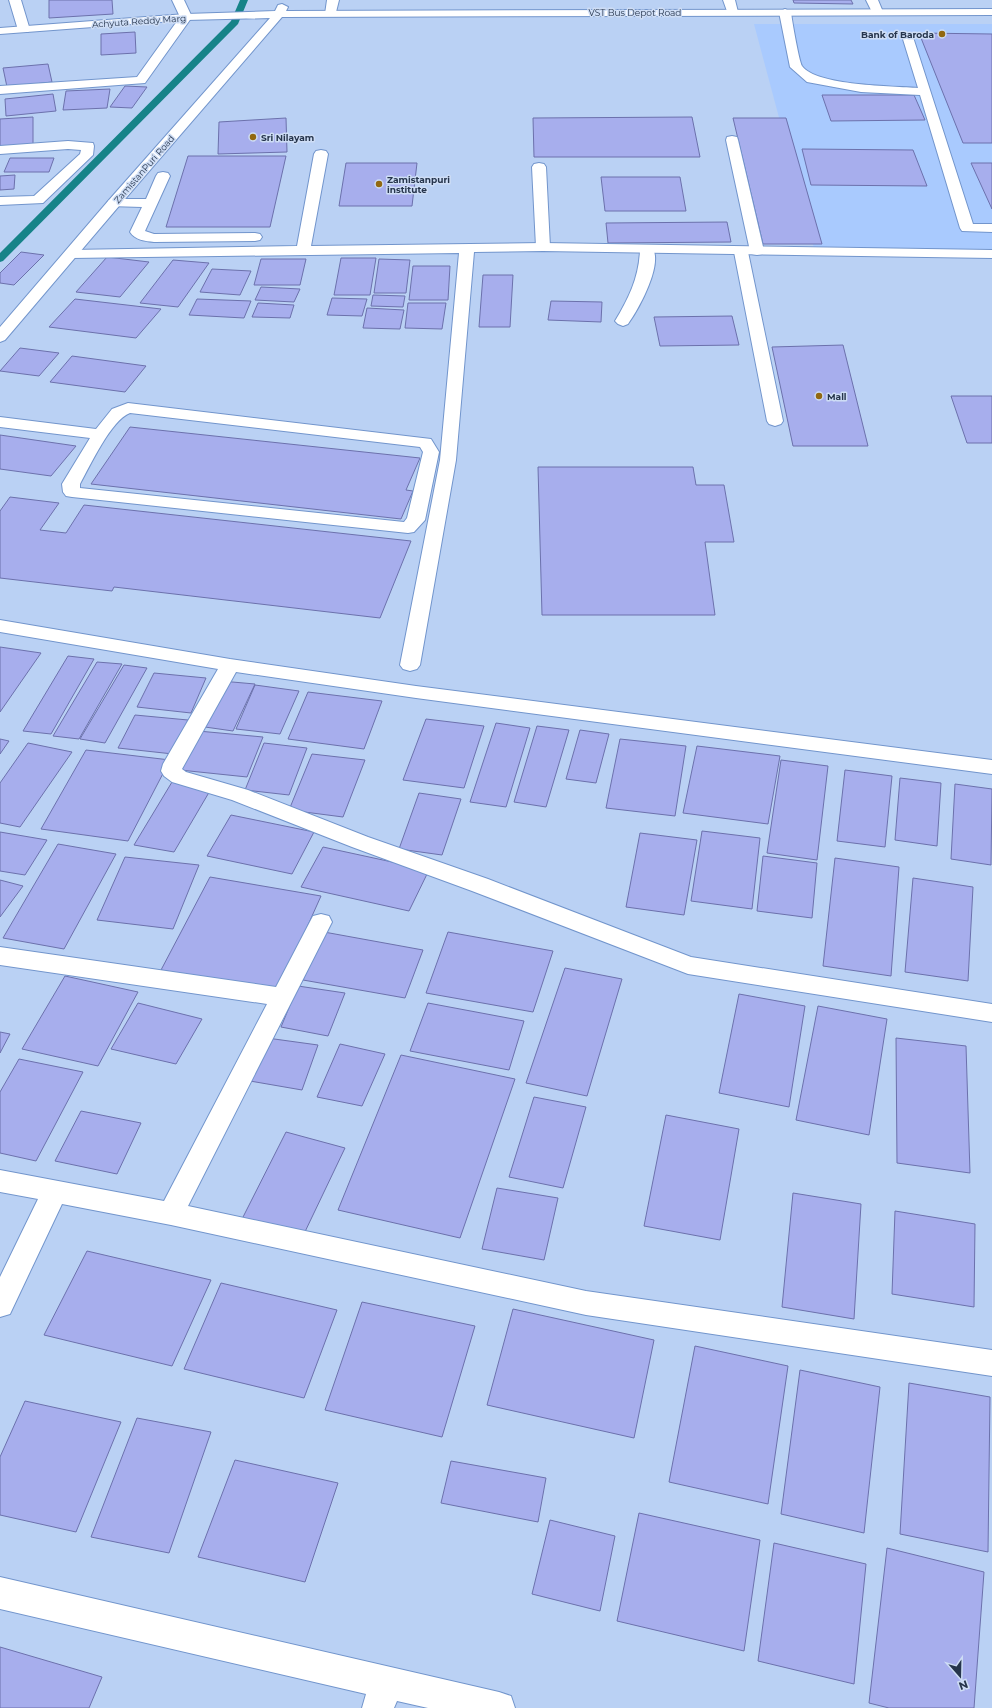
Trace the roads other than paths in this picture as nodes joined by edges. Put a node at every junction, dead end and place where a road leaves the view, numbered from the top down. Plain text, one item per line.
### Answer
1 (15, 0) edge
2 (178, 0) edge
3 (284, 0) edge
4 (333, 0) edge
5 (729, 0) edge
6 (872, 0) edge
7 (732, 12) junction
8 (785, 12) junction
9 (877, 12) junction
10 (992, 12) edge
11 (279, 14) junction
12 (331, 14) junction
13 (186, 18) junction
14 (24, 30) junction
15 (0, 31) edge
16 (908, 36) dead end
17 (0, 90) edge
18 (925, 92) junction
19 (732, 140) dead end
20 (0, 150) edge
21 (321, 154) dead end
22 (539, 167) dead end
23 (163, 176) dead end
24 (0, 201) edge
25 (114, 203) junction
26 (150, 203) junction
27 (992, 228) edge
28 (255, 237) dead end
29 (165, 238) junction
30 (304, 248) junction
31 (467, 248) junction
32 (543, 248) junction
33 (647, 250) junction
34 (757, 251) junction
35 (741, 252) junction
36 (161, 253) junction
37 (71, 254) junction
38 (992, 254) edge
39 (623, 321) dead end
40 (0, 337) edge
41 (775, 421) dead end
42 (0, 422) edge
43 (100, 434) junction
44 (0, 626) edge
45 (230, 665) junction
46 (410, 665) dead end
47 (992, 767) edge
48 (321, 922) dead end
49 (0, 956) edge
50 (282, 997) junction
51 (992, 1013) edge
52 (0, 1182) edge
53 (55, 1192) junction
54 (172, 1214) junction
55 (0, 1305) edge
56 (992, 1363) edge
57 (0, 1593) edge
58 (382, 1695) edge
59 (499, 1708) edge

1 - 14 street
2 - 13 street
3 - 11 street, ZamistanPuri Road
4 - 12 street
5 - 7 street
6 - 9 street
7 - 8 street, VST Bus Depot Road
7 - 12 street, VST Bus Depot Road
8 - 9 street, VST Bus Depot Road
8 - 18 street
9 - 10 street, VST Bus Depot Road
11 - 12 street, VST Bus Depot Road
11 - 13 street, Achyuta Reddy Marg
11 - 25 street, ZamistanPuri Road
13 - 14 street, Achyuta Reddy Marg
13 - 17 street
14 - 15 street, Achyuta Reddy Marg
16 - 18 street
18 - 27 street
19 - 34 street
20 - 24 street
21 - 30 street
22 - 32 street
23 - 26 street
25 - 26 street
25 - 37 street, ZamistanPuri Road
26 - 29 street
28 - 29 street
29 - 36 street
30 - 31 street
30 - 36 street
31 - 32 street
31 - 46 street
32 - 33 street
33 - 35 street
33 - 39 street
34 - 35 street
34 - 38 street
35 - 41 street
36 - 37 street
37 - 40 street, ZamistanPuri Road
42 - 43 street
43 - 43 street
44 - 45 street
45 - 47 street
45 - 51 street
48 - 50 street
49 - 50 street
50 - 54 street
52 - 53 street
53 - 54 street
53 - 55 street
54 - 56 street
57 - 58 street
58 - 59 street

